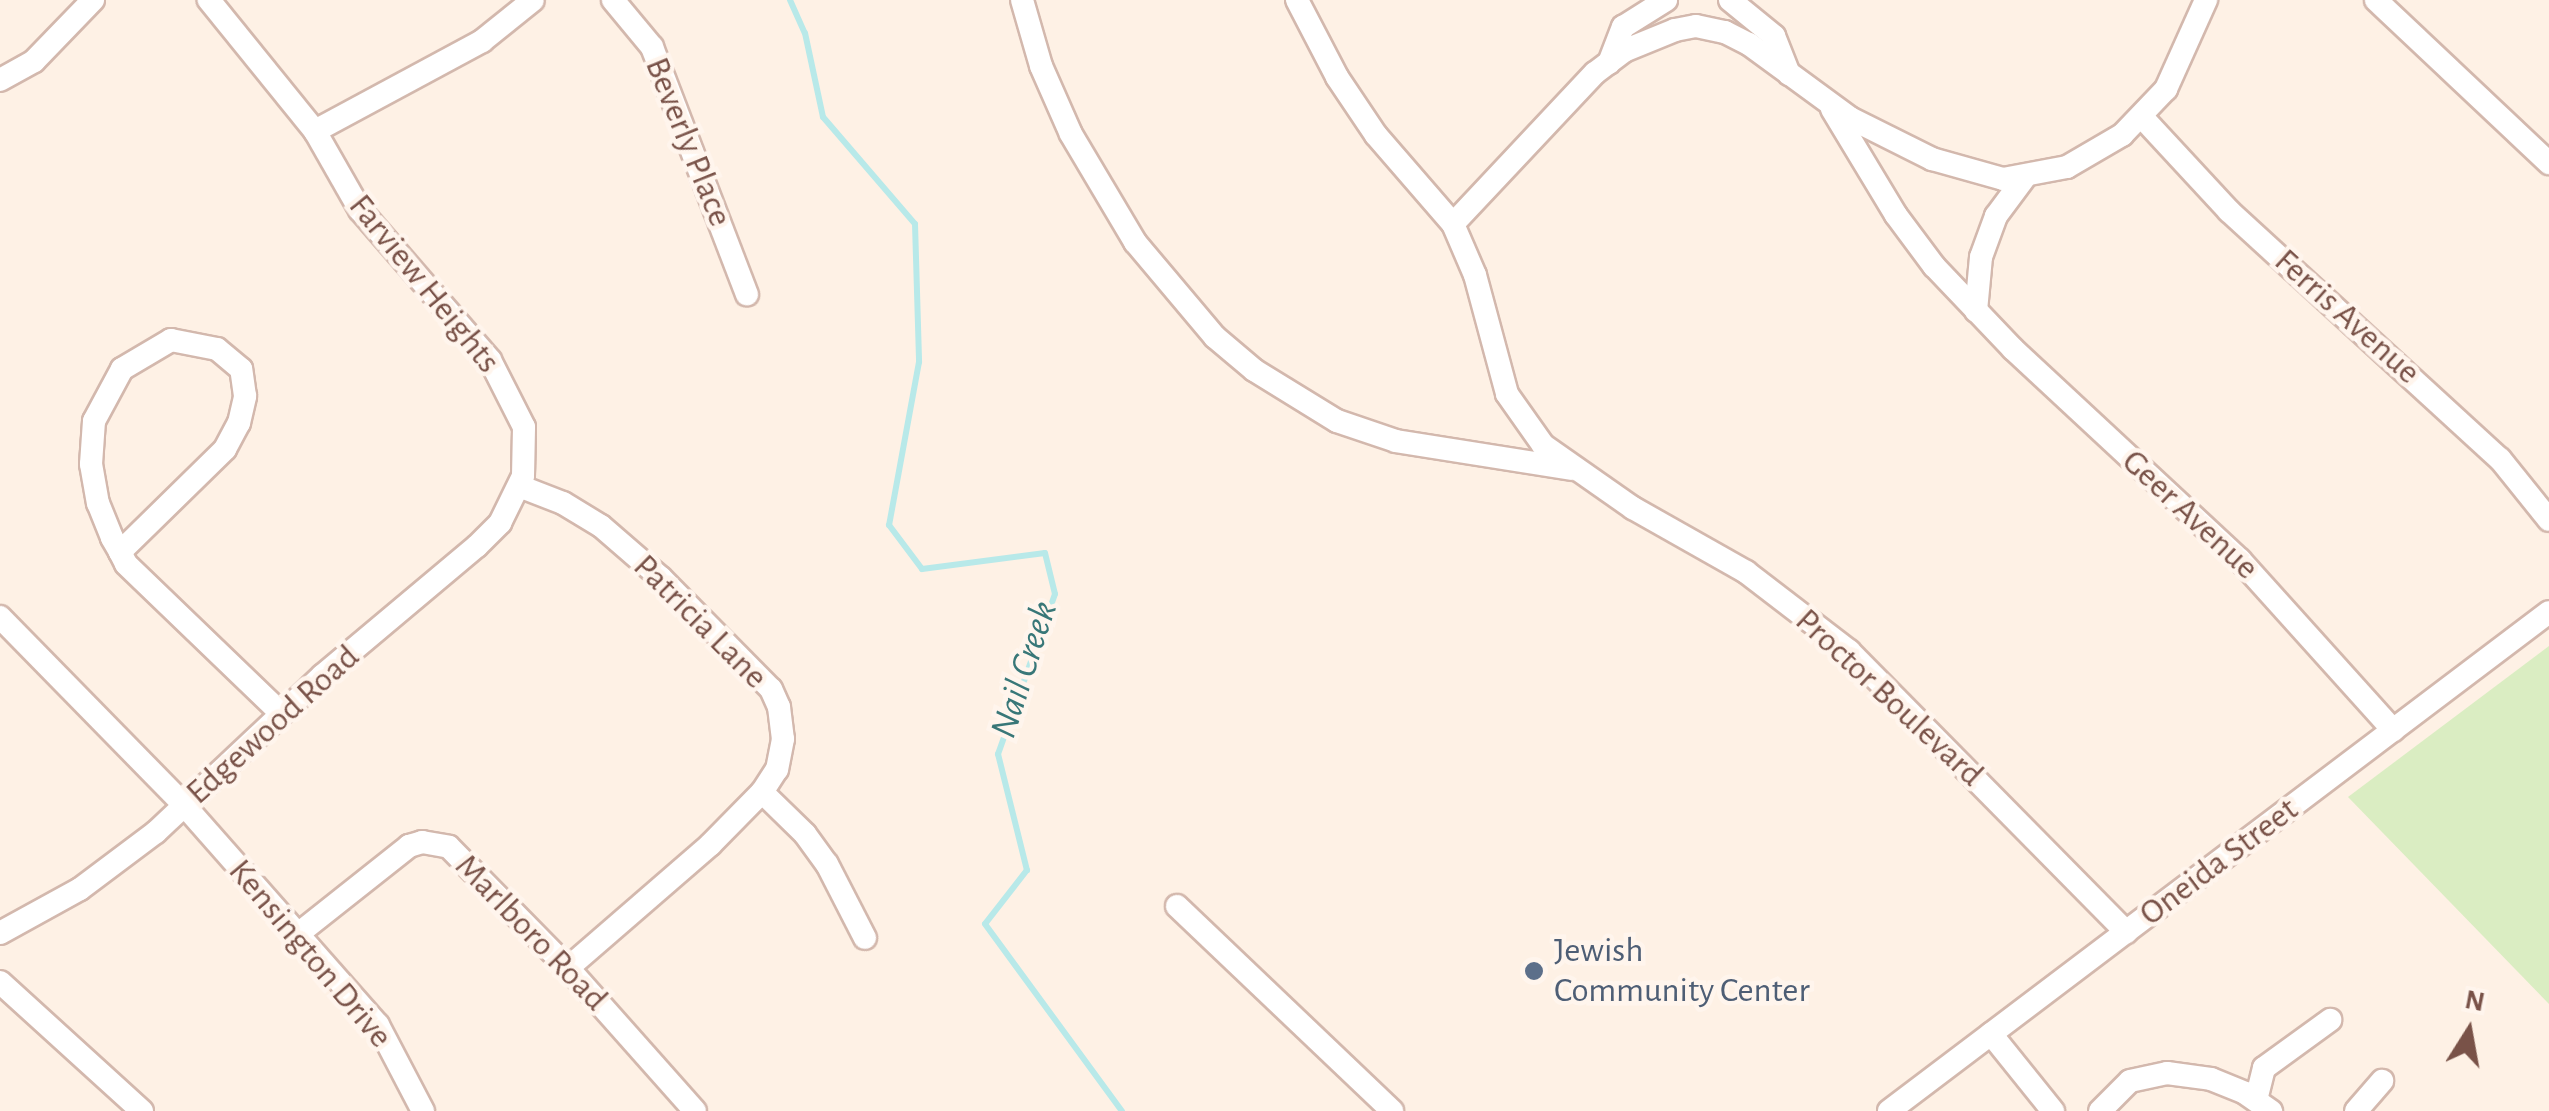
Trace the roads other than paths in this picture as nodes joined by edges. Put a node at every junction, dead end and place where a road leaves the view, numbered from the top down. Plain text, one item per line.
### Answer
1 (93, 0) edge
2 (210, 0) edge
3 (533, 0) edge
4 (613, 0) edge
5 (1022, 0) edge
6 (1297, 0) edge
7 (1666, 0) edge
8 (1730, 0) edge
9 (2206, 0) edge
10 (2376, 0) edge
11 (1608, 63) junction
12 (1789, 74) junction
13 (0, 80) edge
14 (1828, 102) junction
15 (2142, 117) junction
16 (315, 132) junction
17 (2549, 163) edge
18 (2024, 177) junction
19 (1453, 224) junction
20 (747, 294) dead end
21 (1976, 310) junction
22 (1573, 469) junction
23 (519, 486) junction
24 (2549, 520) edge
25 (120, 552) junction
26 (2549, 612) edge
27 (0, 618) edge
28 (282, 714) junction
29 (2393, 730) junction
30 (762, 792) junction
31 (184, 805) junction
32 (1177, 906) dead end
33 (2126, 932) junction
34 (0, 934) edge
35 (298, 934) junction
36 (865, 938) dead end
37 (568, 968) junction
38 (0, 982) edge
39 (2330, 1020) dead end
40 (1991, 1034) junction
41 (2382, 1082) dead end
42 (2264, 1106) edge
43 (142, 1111) edge
44 (423, 1111) edge
45 (695, 1111) edge
46 (1392, 1111) edge
47 (1889, 1111) edge
48 (2053, 1111) edge
49 (2100, 1111) edge
50 (2356, 1111) edge

1 - 13 street
2 - 16 street, Farview Heights
3 - 16 street
4 - 20 street, Beverly Place
5 - 22 street, Proctor Boulevard
6 - 19 street, Proctor Boulevard
7 - 11 street
8 - 12 street
9 - 15 street
10 - 17 street
11 - 12 street
11 - 19 street
12 - 14 street
14 - 18 street
14 - 21 street, Geer Avenue
15 - 18 street
15 - 24 street, Ferris Avenue
16 - 23 street, Farview Heights
18 - 21 street
19 - 22 street, Proctor Boulevard
21 - 29 street, Geer Avenue
22 - 33 street, Proctor Boulevard
23 - 28 street, Edgewood Road
23 - 30 street, Patricia Lane
25 - 25 street
25 - 28 street
26 - 29 street, Oneida Street
27 - 31 street, Kensington Drive
28 - 31 street, Edgewood Road
29 - 33 street, Oneida Street
30 - 36 street
30 - 37 street, Patricia Lane
31 - 34 street, Edgewood Road
31 - 35 street, Kensington Drive
32 - 46 street
33 - 40 street, Oneida Street
35 - 37 street, Marlboro Road
35 - 44 street, Kensington Drive
37 - 45 street, Marlboro Road
38 - 43 street
39 - 42 street
40 - 47 street, Oneida Street
40 - 48 street
41 - 50 street
42 - 49 street

